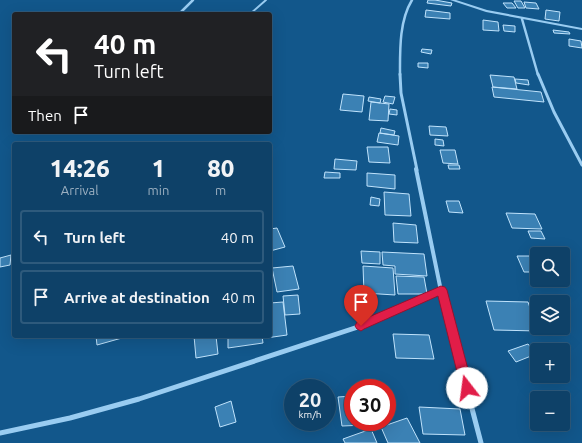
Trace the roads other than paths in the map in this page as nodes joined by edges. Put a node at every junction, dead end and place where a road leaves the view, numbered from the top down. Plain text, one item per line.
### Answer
1 (193, 0) edge
2 (266, 0) edge
3 (412, 0) edge
4 (452, 0) edge
5 (181, 12) edge
6 (252, 12) edge
7 (522, 19) junction
8 (582, 29) edge
9 (582, 164) edge
10 (441, 290) junction
11 (0, 433) edge
12 (481, 443) edge

1 - 5 street
2 - 6 lane
3 - 10 street
4 - 7 street
7 - 8 street
7 - 9 street
10 - 11 street
10 - 12 street

